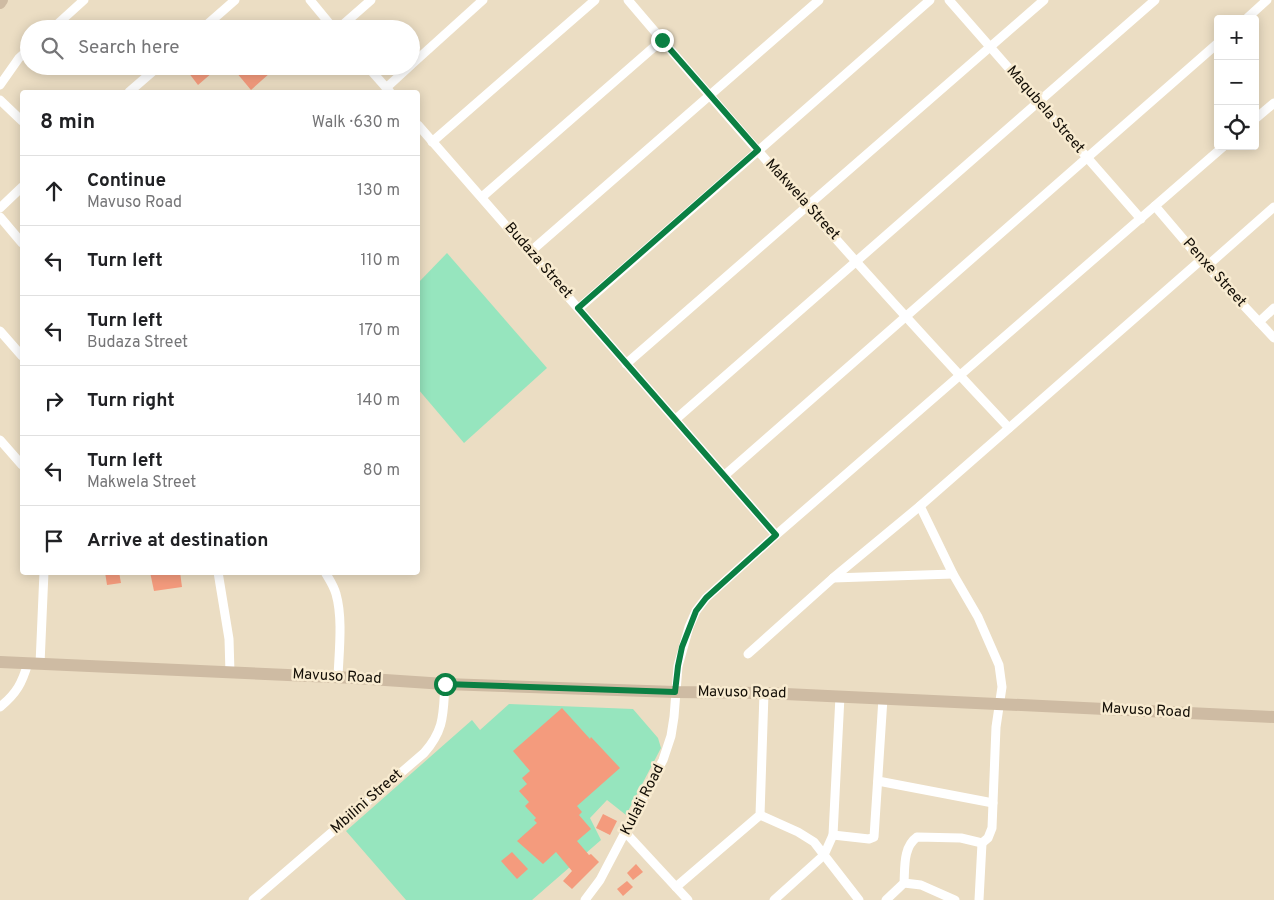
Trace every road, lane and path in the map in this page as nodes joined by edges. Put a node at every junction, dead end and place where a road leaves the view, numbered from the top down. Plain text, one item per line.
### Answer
1 (84, 0) edge
2 (235, 0) edge
3 (310, 0) edge
4 (371, 0) edge
5 (483, 0) edge
6 (594, 0) edge
7 (628, 0) edge
8 (819, 0) edge
9 (930, 0) edge
10 (949, 0) edge
11 (1044, 0) edge
12 (1155, 0) edge
13 (1267, 0) edge
14 (1274, 9) edge
15 (1250, 15) edge
16 (62, 20) edge
17 (212, 20) edge
18 (328, 20) edge
19 (347, 20) edge
20 (662, 40) junction
21 (1214, 46) edge
22 (990, 47) junction
23 (420, 57) edge
24 (20, 58) edge
25 (149, 75) edge
26 (375, 75) edge
27 (402, 75) edge
28 (0, 85) edge
29 (131, 90) edge
30 (388, 90) edge
31 (711, 95) junction
32 (0, 100) edge
33 (1038, 103) junction
34 (1274, 103) edge
35 (1259, 116) edge
36 (20, 118) edge
37 (420, 127) edge
38 (432, 142) junction
39 (758, 150) junction
40 (1219, 150) edge
41 (1086, 157) junction
42 (20, 189) edge
43 (482, 197) junction
44 (806, 206) junction
45 (1156, 206) junction
46 (1274, 207) edge
47 (0, 208) edge
48 (0, 217) edge
49 (1141, 219) junction
50 (20, 241) edge
51 (530, 252) junction
52 (856, 260) junction
53 (1204, 263) junction
54 (578, 308) junction
55 (1274, 308) edge
56 (905, 316) junction
57 (1259, 322) junction
58 (0, 331) edge
59 (1274, 338) edge
60 (20, 354) edge
61 (626, 364) junction
62 (959, 375) junction
63 (676, 420) junction
64 (1009, 428) junction
65 (0, 440) edge
66 (20, 463) edge
67 (725, 475) junction
68 (920, 506) junction
69 (776, 535) junction
70 (954, 574) junction
71 (44, 575) edge
72 (218, 575) edge
73 (327, 575) edge
74 (834, 578) junction
75 (748, 654) dead end
76 (0, 662) edge
77 (34, 663) junction
78 (230, 673) junction
79 (338, 677) junction
80 (445, 684) junction
81 (675, 692) junction
82 (764, 693) junction
83 (840, 696) junction
84 (883, 698) junction
85 (1000, 704) junction
86 (0, 707) edge
87 (1274, 717) edge
88 (878, 781) junction
89 (993, 803) junction
90 (760, 815) junction
91 (626, 833) junction
92 (833, 836) junction
93 (982, 843) junction
94 (824, 855) junction
95 (904, 883) junction
96 (676, 887) junction
97 (253, 900) edge
98 (585, 900) edge
99 (688, 900) edge
100 (774, 900) edge
101 (859, 900) edge
102 (886, 900) edge
103 (955, 900) edge
104 (978, 900) edge

1 - 16 street
2 - 17 street
3 - 18 street
4 - 19 street
5 - 23 street
6 - 38 street
7 - 20 street, Makwela Street
8 - 31 street
9 - 39 street
10 - 22 street, Maqubela Street
11 - 22 street
12 - 33 street
13 - 14 street
13 - 15 street
20 - 31 street, Makwela Street
20 - 43 street
21 - 41 street
22 - 33 street, Maqubela Street
22 - 44 street
24 - 28 street
25 - 29 street
26 - 30 street
27 - 30 street
31 - 39 street, Makwela Street
31 - 51 street
32 - 36 street
33 - 41 street, Maqubela Street
33 - 52 street
34 - 35 street
37 - 38 street, Budaza Street
38 - 43 street, Budaza Street
39 - 44 street, Makwela Street
39 - 54 street
40 - 45 street, Kulati Road
41 - 49 street, Maqubela Street
41 - 56 street
42 - 47 street
43 - 51 street, Budaza Street
44 - 52 street, Makwela Street
44 - 61 street
45 - 49 street, Kulati Road
45 - 53 street, Penxe Street
46 - 53 street
48 - 50 street
49 - 62 street, Kulati Road
51 - 54 street, Budaza Street
52 - 56 street, Makwela Street
52 - 63 street
53 - 57 street, Penxe Street
53 - 64 street
54 - 61 street, Budaza Street
55 - 57 street
56 - 62 street, Makwela Street
56 - 67 street
57 - 59 street, Penxe Street
58 - 60 street
61 - 63 street, Budaza Street
62 - 64 street, Makwela Street
62 - 69 street, Kulati Road
63 - 67 street, Budaza Street
64 - 68 street
65 - 66 street
67 - 69 street, Budaza Street
68 - 70 street
68 - 74 street
69 - 81 street, Kulati Road
70 - 74 street
70 - 85 street
71 - 77 street
72 - 78 street
73 - 79 street
74 - 75 street
76 - 77 street, Mavuso Road
77 - 78 street, Mavuso Road
77 - 86 street
78 - 79 street, Mavuso Road
79 - 80 street, Mavuso Road
80 - 81 street, Mavuso Road
80 - 97 street, Mbilini Street
81 - 82 street, Mavuso Road
81 - 91 street, Kulati Road
82 - 83 street, Mavuso Road
82 - 90 street
83 - 84 street, Mavuso Road
83 - 92 street
84 - 85 street, Mavuso Road
84 - 88 street
85 - 87 street, Mavuso Road
85 - 89 street
88 - 89 street
88 - 92 street
89 - 93 street
90 - 94 street
90 - 96 street
91 - 96 street
91 - 98 street, Kulati Road
92 - 94 street
93 - 95 street
93 - 104 street
94 - 100 street
94 - 101 street
95 - 102 street
95 - 103 street
96 - 99 street

